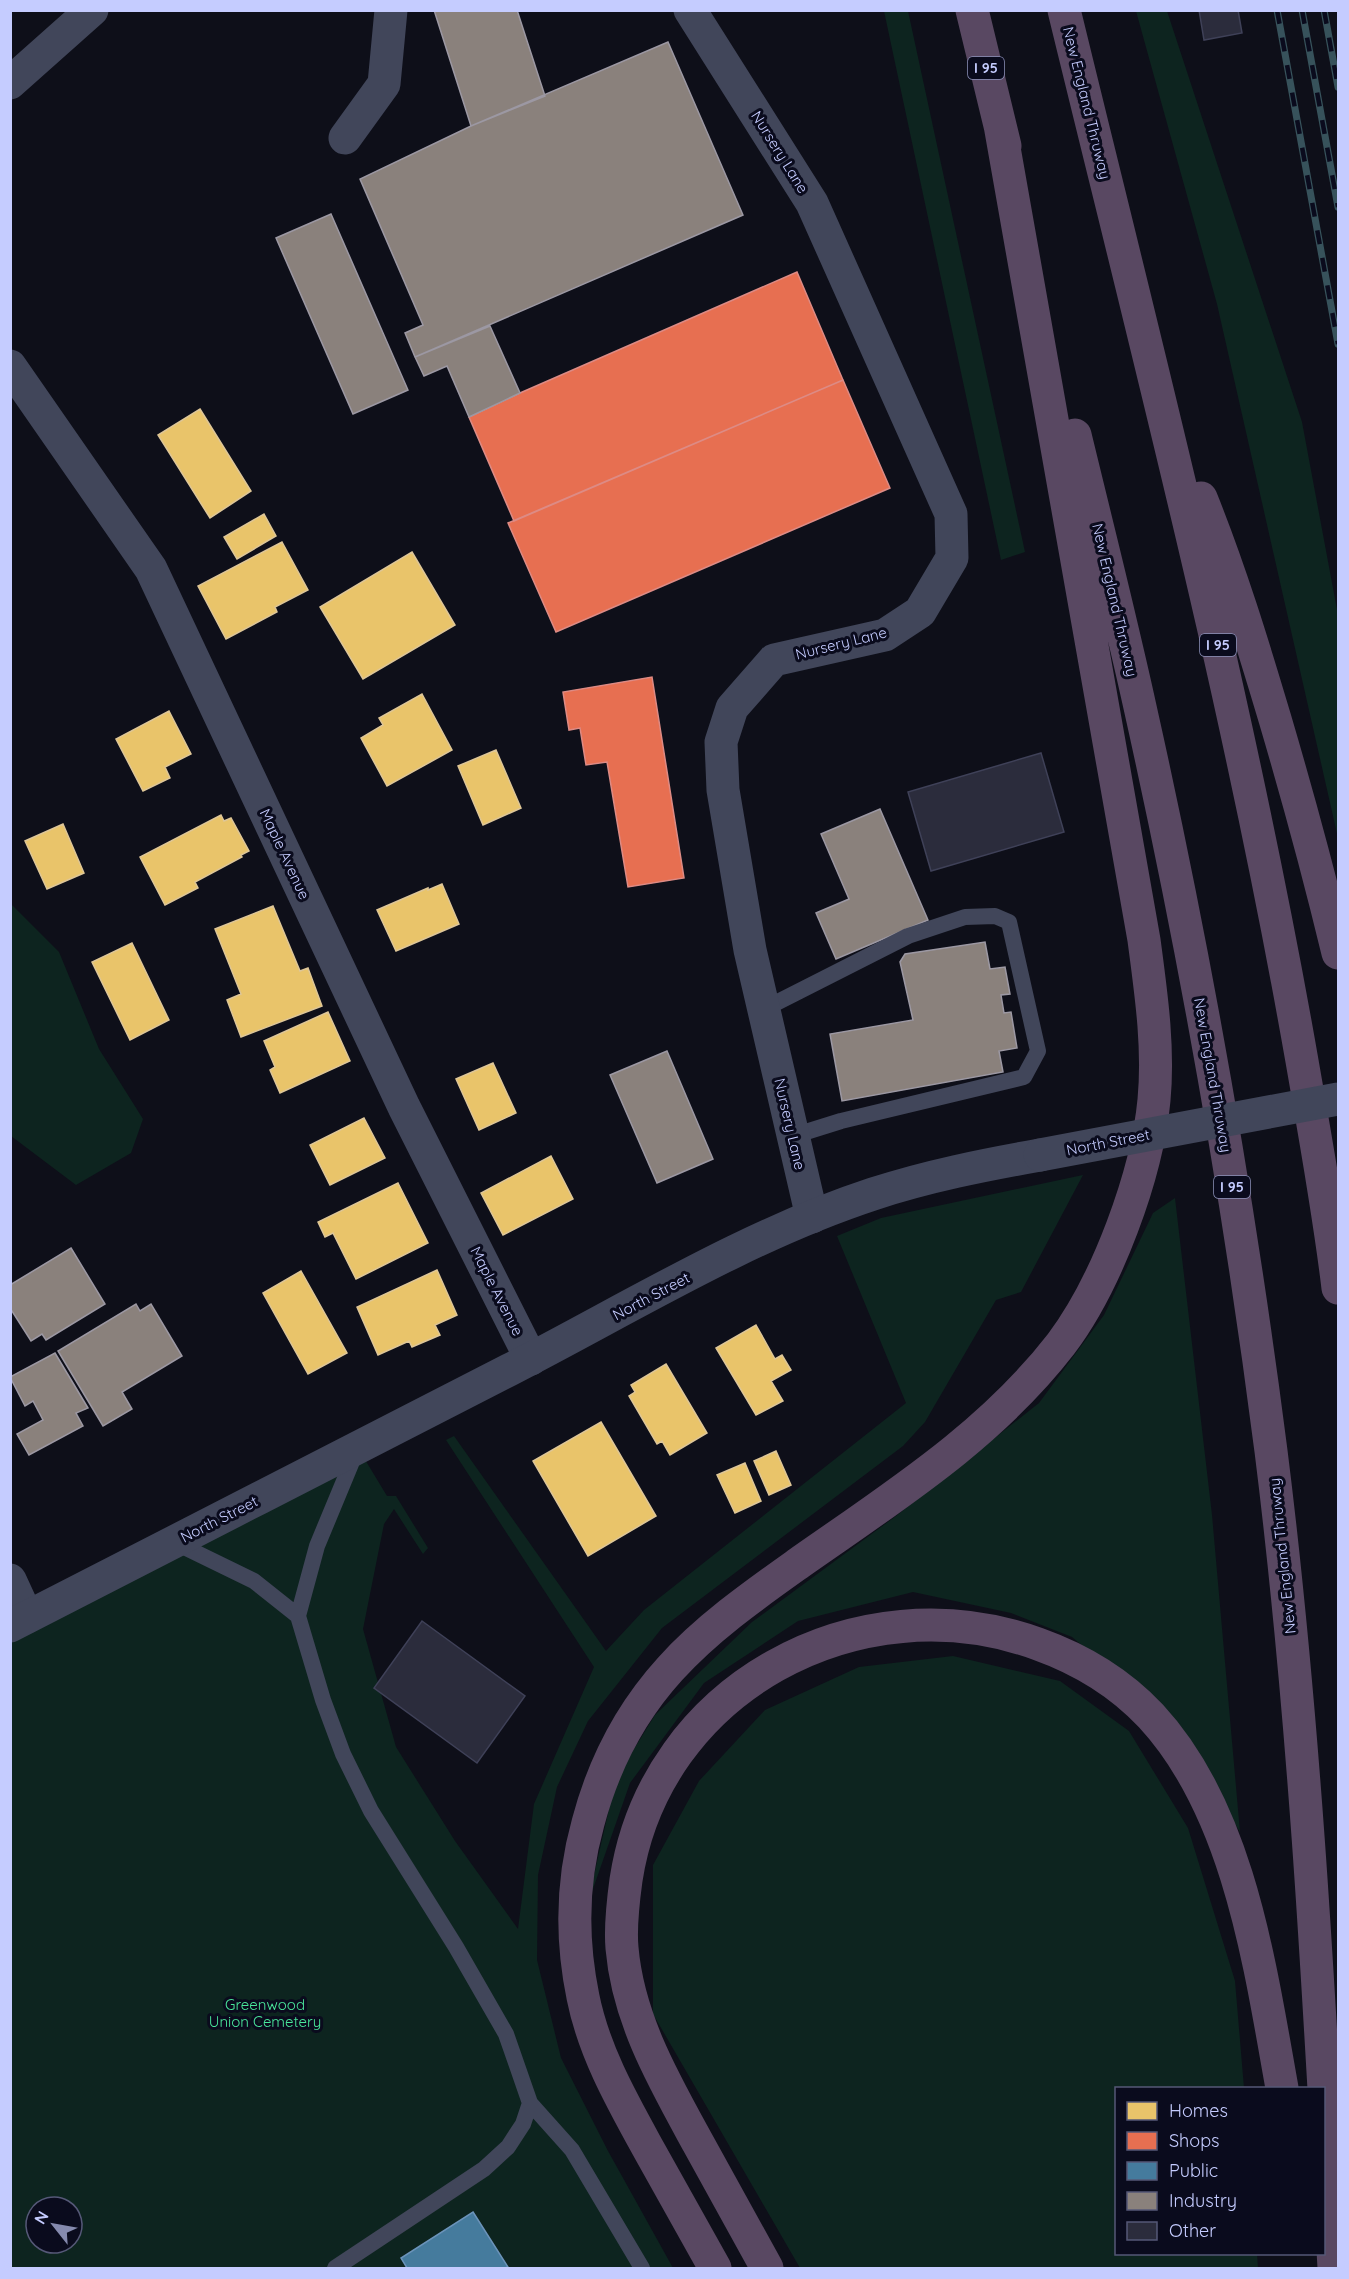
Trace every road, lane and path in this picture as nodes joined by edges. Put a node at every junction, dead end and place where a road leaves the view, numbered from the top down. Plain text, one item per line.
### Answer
1 (93, 10) edge
2 (391, 10) edge
3 (690, 10) edge
4 (972, 10) edge
5 (1064, 10) edge
6 (10, 83) edge
7 (1000, 125) junction
8 (345, 138) dead end
9 (10, 366) edge
10 (1158, 391) junction
11 (1338, 952) edge
12 (764, 1009) junction
13 (1338, 1099) edge
14 (793, 1136) junction
15 (812, 1217) junction
16 (1338, 1287) edge
17 (531, 1359) junction
18 (358, 1448) junction
19 (174, 1542) junction
20 (10, 1580) edge
21 (298, 1616) junction
22 (19, 1621) edge
23 (1282, 2087) edge
24 (1324, 2087) edge
25 (530, 2103) junction
26 (1325, 2110) edge
27 (335, 2268) edge
28 (642, 2268) edge
29 (715, 2268) edge
30 (767, 2268) edge
31 (1334, 2268) edge

1 - 6 street
2 - 8 street
3 - 12 street, Nursery Lane
4 - 7 highway, New England Thruway / I 95
5 - 10 highway, New England Thruway / I 95
7 - 24 highway, New England Thruway / I 95
7 - 29 highway
9 - 17 street, Maple Avenue
10 - 11 highway
10 - 16 highway, New England Thruway / I 95
12 - 14 street, Nursery Lane
12 - 14 lane
13 - 15 street, North Street, bridge
14 - 15 street, Nursery Lane
15 - 17 street, North Street
17 - 18 street, North Street
18 - 19 street, North Street
18 - 21 lane
19 - 21 lane
19 - 22 street, North Street
20 - 22 street
21 - 25 lane
23 - 30 highway
25 - 27 lane
25 - 28 lane
26 - 31 highway, New England Thruway / I 95

